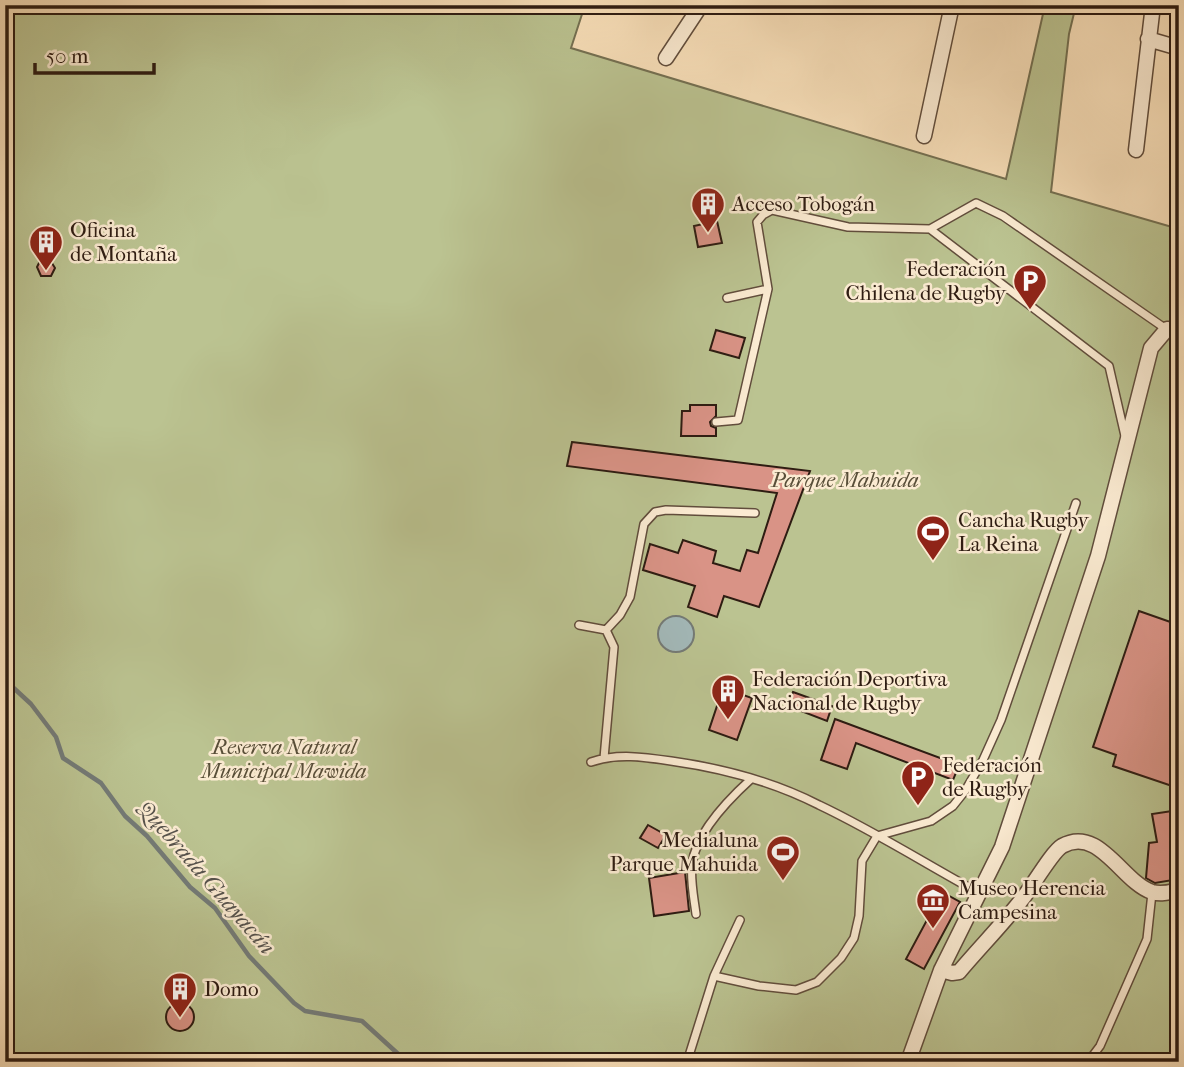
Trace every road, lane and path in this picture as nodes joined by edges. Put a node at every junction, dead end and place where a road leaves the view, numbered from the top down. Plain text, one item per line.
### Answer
1 (701, 5) edge
2 (952, 5) edge
3 (1153, 5) edge
4 (1148, 39) junction
5 (1179, 48) edge
6 (666, 58) dead end
7 (924, 136) dead end
8 (1136, 150) dead end
9 (930, 229) junction
10 (768, 289) junction
11 (727, 298) dead end
12 (1173, 330) edge
13 (716, 422) dead end
14 (1126, 440) junction
15 (1076, 503) dead end
16 (755, 513) dead end
17 (579, 625) dead end
18 (606, 630) junction
19 (604, 758) junction
20 (591, 762) dead end
21 (751, 779) junction
22 (877, 836) junction
23 (1179, 890) edge
24 (1152, 892) junction
25 (979, 893) junction
26 (696, 914) dead end
27 (740, 920) dead end
28 (940, 970) junction
29 (714, 976) junction
30 (687, 1062) edge
31 (908, 1062) edge
32 (1088, 1062) edge

1 - 6 street
2 - 7 street
3 - 4 street
4 - 5 street
4 - 8 street
9 - 10 lane
9 - 12 lane
9 - 14 lane
10 - 11 lane
10 - 13 lane
12 - 14 street
14 - 25 street
15 - 22 lane
16 - 18 lane
17 - 18 lane
18 - 19 lane
19 - 20 lane
19 - 21 lane
21 - 22 lane
21 - 26 lane
22 - 25 lane
22 - 29 lane
23 - 24 street
24 - 28 street
24 - 32 lane
25 - 28 street
27 - 29 lane
28 - 31 street
29 - 30 lane

